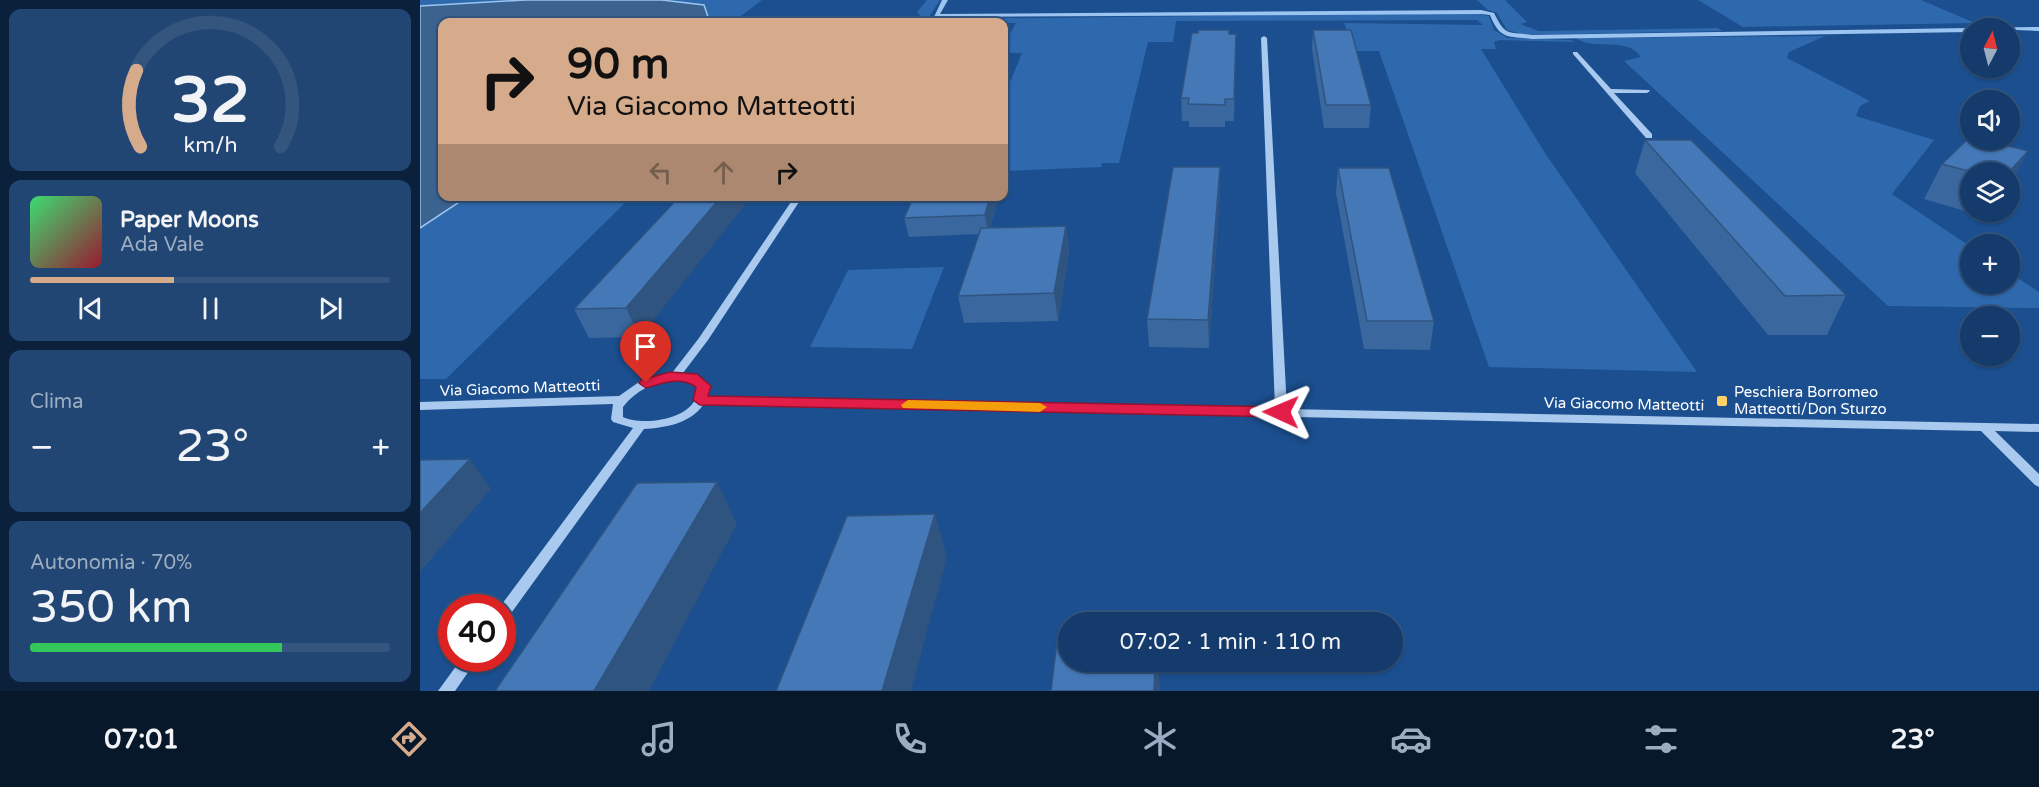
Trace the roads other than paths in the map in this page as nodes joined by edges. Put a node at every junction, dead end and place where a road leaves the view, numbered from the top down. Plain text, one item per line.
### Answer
1 (1264, 39) dead end
2 (1575, 53) dead end
3 (1609, 91) junction
4 (1647, 91) dead end
5 (1649, 136) dead end
6 (797, 201) edge
7 (675, 376) junction
8 (622, 400) junction
9 (700, 400) junction
10 (420, 406) edge
11 (1281, 412) junction
12 (1983, 426) junction
13 (640, 427) junction
14 (2039, 428) edge
15 (2039, 482) edge
16 (516, 596) edge
17 (461, 672) edge
18 (447, 691) edge

1 - 11 street
2 - 3 street
3 - 4 street
3 - 5 street
6 - 7 street
7 - 8 street, Via Giacomo Matteotti
7 - 9 street
8 - 10 street, Via Giacomo Matteotti
8 - 13 street, Via Giacomo Matteotti
9 - 11 street, Via Giacomo Matteotti
9 - 13 street
11 - 12 street, Via Giacomo Matteotti
12 - 14 street, Via Giacomo Matteotti
12 - 15 street
13 - 16 street
17 - 18 street

